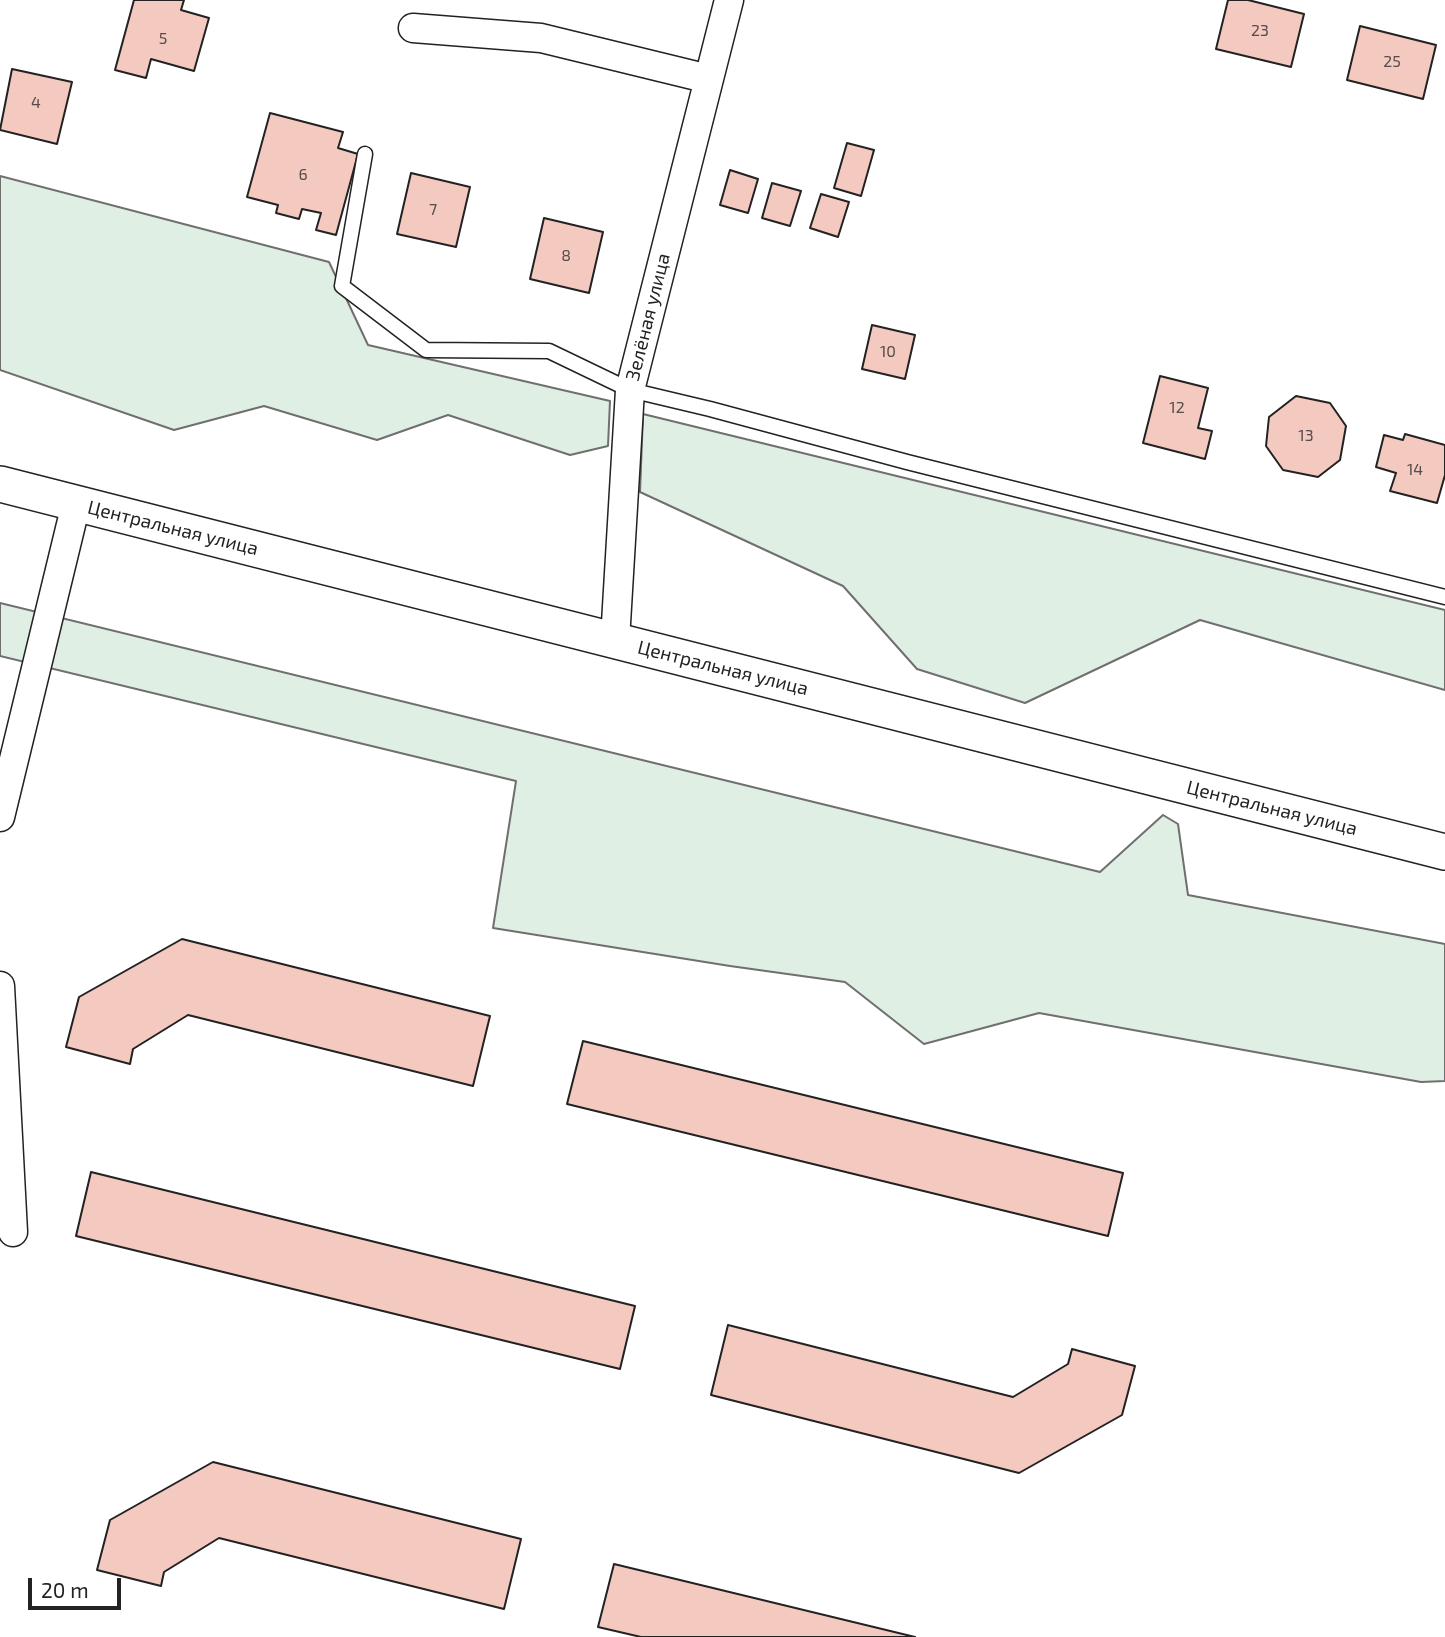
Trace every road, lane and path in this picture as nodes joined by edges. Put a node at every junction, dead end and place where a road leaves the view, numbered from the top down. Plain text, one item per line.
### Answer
1 (729, 0) edge
2 (413, 28) dead end
3 (709, 79) junction
4 (365, 154) dead end
5 (630, 390) junction
6 (0, 484) edge
7 (76, 503) junction
8 (1445, 597) edge
9 (615, 640) junction
10 (0, 817) edge
11 (1445, 852) edge
12 (0, 986) edge
13 (7, 1232) edge

1 - 3 street, Зелёная улица
2 - 3 street
3 - 5 street, Зелёная улица
4 - 5 lane
5 - 8 lane
5 - 9 street, Зелёная улица
6 - 7 street, Центральная улица
7 - 9 street, Центральная улица
7 - 10 street
9 - 11 street, Центральная улица
12 - 13 street

